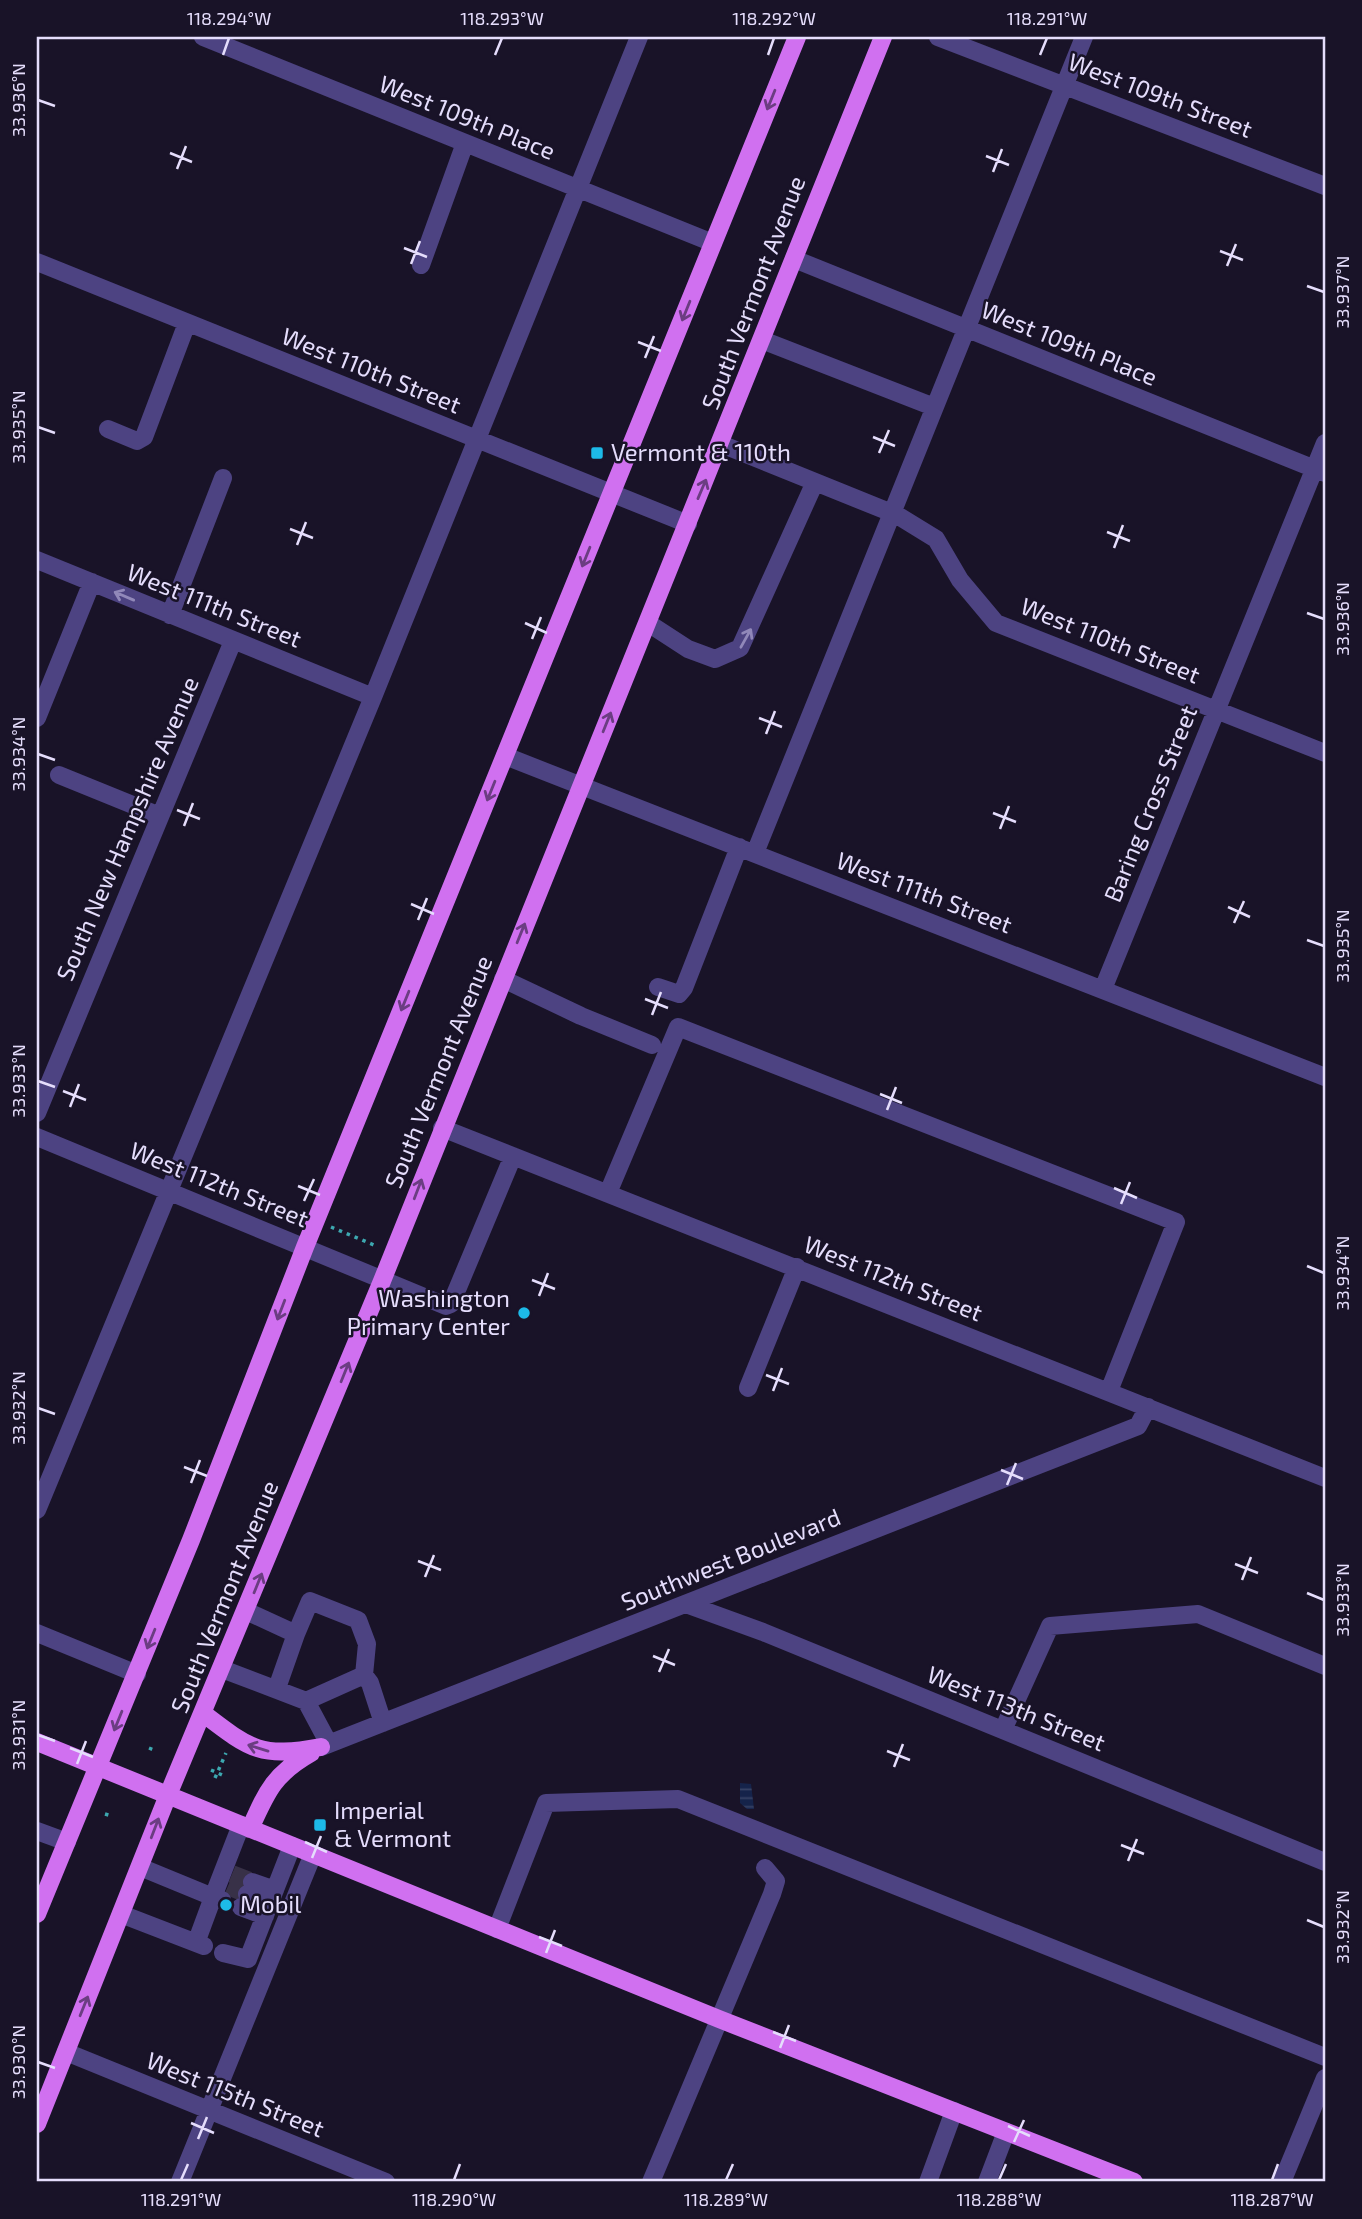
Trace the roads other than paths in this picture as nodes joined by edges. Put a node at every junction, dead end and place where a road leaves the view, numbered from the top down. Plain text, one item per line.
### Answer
1 (203, 37) edge
2 (639, 37) edge
3 (797, 37) edge
4 (871, 37) edge
5 (883, 37) edge
6 (938, 37) edge
7 (1084, 37) edge
8 (873, 58) junction
9 (1064, 85) junction
10 (465, 143) junction
11 (1325, 186) edge
12 (578, 189) junction
13 (713, 243) junction
14 (794, 259) junction
15 (37, 262) edge
16 (421, 265) dead end
17 (187, 323) junction
18 (965, 328) junction
19 (762, 340) junction
20 (934, 407) junction
21 (108, 429) dead end
22 (475, 439) junction
23 (1325, 443) edge
24 (721, 444) junction
25 (1320, 471) edge
26 (223, 478) dead end
27 (815, 482) junction
28 (611, 494) junction
29 (891, 513) junction
30 (688, 524) junction
31 (37, 561) edge
32 (92, 582) junction
33 (170, 615) junction
34 (648, 623) junction
35 (233, 641) junction
36 (373, 697) junction
37 (1215, 710) junction
38 (37, 718) edge
39 (1325, 753) edge
40 (505, 756) junction
41 (59, 775) dead end
42 (582, 786) junction
43 (160, 816) junction
44 (747, 850) junction
45 (503, 979) junction
46 (658, 987) dead end
47 (1103, 989) junction
48 (652, 1045) dead end
49 (1325, 1077) edge
50 (37, 1113) edge
51 (442, 1128) junction
52 (37, 1137) edge
53 (513, 1156) junction
54 (169, 1191) junction
55 (608, 1193) junction
56 (305, 1247) junction
57 (797, 1267) junction
58 (382, 1280) junction
59 (748, 1388) dead end
60 (1109, 1391) junction
61 (1148, 1407) junction
62 (1325, 1478) edge
63 (37, 1510) edge
64 (687, 1604) junction
65 (246, 1611) junction
66 (37, 1633) edge
67 (296, 1633) junction
68 (1325, 1666) edge
69 (222, 1669) junction
70 (137, 1674) junction
71 (364, 1675) junction
72 (277, 1688) junction
73 (306, 1701) junction
74 (204, 1714) junction
75 (383, 1723) junction
76 (1003, 1730) junction
77 (37, 1742) edge
78 (325, 1746) junction
79 (99, 1767) junction
80 (168, 1795) junction
81 (246, 1827) junction
82 (37, 1830) edge
83 (67, 1842) junction
84 (292, 1846) junction
85 (313, 1854) junction
86 (1325, 1863) edge
87 (139, 1867) junction
88 (765, 1868) dead end
89 (223, 1885) junction
90 (39, 1903) edge
91 (270, 1903) junction
92 (121, 1914) junction
93 (497, 1929) junction
94 (223, 1952) dead end
95 (719, 2019) junction
96 (66, 2052) junction
97 (1325, 2057) edge
98 (1323, 2088) edge
99 (209, 2111) junction
100 (954, 2112) junction
101 (37, 2123) edge
102 (1006, 2132) junction
103 (180, 2182) edge
104 (386, 2182) edge
105 (651, 2182) edge
106 (928, 2182) edge
107 (987, 2182) edge
108 (1134, 2182) edge
109 (1282, 2182) edge

1 - 10 street, West 109th Place
2 - 12 street
3 -> 13 main road
4 - 8 main road
5 - 8 main road, South Vermont Avenue
6 - 9 street, West 109th Street
7 - 9 street
8 - 14 main road, South Vermont Avenue
9 - 11 street, West 109th Street
9 - 18 street
10 - 12 street, West 109th Place
10 - 16 street
12 - 13 street, West 109th Place
12 - 22 street
13 -> 28 main road
14 - 18 street, West 109th Place
14 - 19 main road, South Vermont Avenue
15 - 17 street, West 110th Street
17 - 21 street
17 - 22 street, West 110th Street
18 - 20 street
18 - 25 street, West 109th Place
19 - 20 street
19 - 24 main road, South Vermont Avenue
20 - 29 street
22 - 28 street, West 110th Street
22 - 36 street
23 - 25 street, Baring Cross Street
24 - 27 street, West 110th Street
30 -> 24 main road, South Vermont Avenue
25 - 37 street, Baring Cross Street
26 - 33 street
27 - 29 street, West 110th Street
34 -> 27 street
28 - 30 street, West 110th Street
28 -> 40 main road
29 - 37 street, West 110th Street
29 - 44 street
30 - 34 main road, South Vermont Avenue
31 - 32 street, West 111th Street
33 -> 32 street, West 111th Street
32 - 38 street
33 - 35 street, West 111th Street
42 -> 34 main road, South Vermont Avenue
35 - 36 street, West 111th Street
35 - 43 street, South New Hampshire Avenue
36 - 54 street
37 - 39 street, West 110th Street
37 - 47 street, Baring Cross Street
40 - 42 street, West 111th Street
40 -> 56 main road
41 - 43 street
42 - 44 street, West 111th Street
45 -> 42 main road, South Vermont Avenue
43 - 50 street, South New Hampshire Avenue
44 - 46 street
44 - 47 street, West 111th Street
45 - 48 street
45 - 51 main road, South Vermont Avenue
47 - 49 street, West 111th Street
51 - 53 street, West 112th Street
58 -> 51 main road, South Vermont Avenue
52 - 54 street, West 112th Street
53 - 55 street, West 112th Street
53 - 58 street, West 112th Street
54 - 56 street, West 112th Street
54 - 63 street
55 - 57 street, West 112th Street
55 - 60 street
56 - 58 street, West 112th Street
56 -> 70 main road
57 - 59 street
57 - 60 street, West 112th Street
65 -> 58 main road, South Vermont Avenue
60 - 61 street, West 112th Street
61 - 62 street, West 112th Street
61 - 64 street, Southwest Boulevard
64 - 75 street, Southwest Boulevard
64 - 76 street, West 113th Street
65 - 67 street
65 - 69 main road, South Vermont Avenue
66 - 70 street
67 - 71 street
67 - 72 street
68 - 76 street
69 - 72 street
69 - 74 main road, South Vermont Avenue
70 -> 79 main road
71 - 73 street
71 - 75 street
72 - 73 street
73 - 78 street
78 -> 74 main road
74 - 80 main road, South Vermont Avenue
75 - 78 street, Southwest Boulevard
76 - 86 street, West 113th Street
77 - 79 main road
78 - 81 main road
79 - 80 main road
79 - 83 main road
80 - 81 main road
87 -> 80 main road, South Vermont Avenue
81 - 84 main road
81 - 89 street
82 - 83 street
83 - 90 main road
84 - 85 main road
84 - 91 street
85 - 93 main road
85 - 99 street
87 - 89 street
87 - 92 main road, South Vermont Avenue
88 - 95 street
89 - 92 street
91 - 91 street
91 - 94 street
96 -> 92 main road, South Vermont Avenue
93 - 95 main road
93 - 97 street
95 - 100 main road
95 - 105 street
96 - 99 street, West 115th Street
96 - 101 main road, South Vermont Avenue
98 - 109 street
99 - 103 street
99 - 104 street, West 115th Street
100 - 102 main road
100 - 106 street
102 - 107 street
102 - 108 main road

